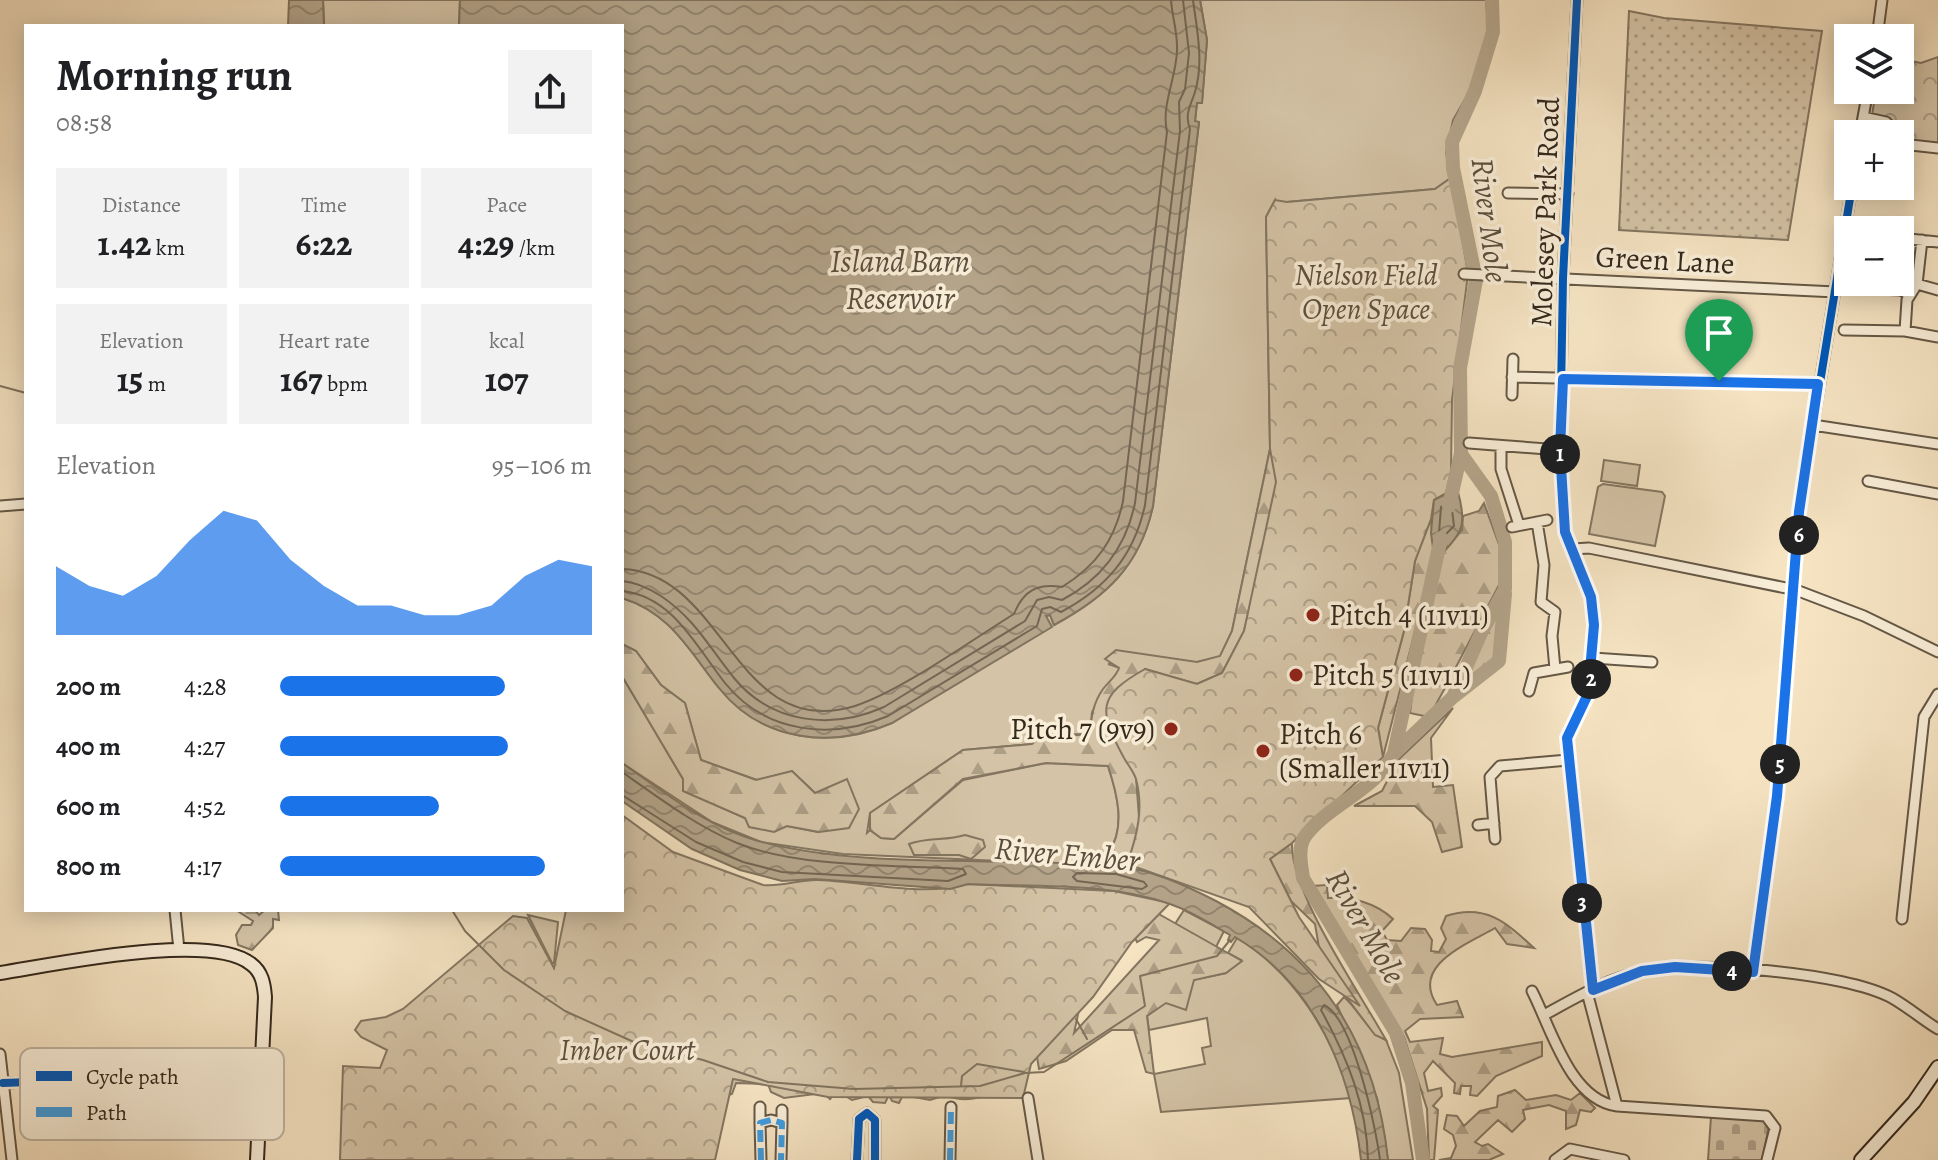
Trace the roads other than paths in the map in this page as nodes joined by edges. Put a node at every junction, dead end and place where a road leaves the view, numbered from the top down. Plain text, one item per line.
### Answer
1 (1577, 0) edge
2 (1882, 0) edge
3 (1879, 24) edge
4 (1865, 104) edge
5 (1863, 117) junction
6 (1862, 120) edge
7 (1877, 120) edge
8 (1914, 145) edge
9 (1938, 148) edge
10 (1508, 193) dead end
11 (1568, 194) junction
12 (1914, 239) edge
13 (1922, 240) junction
14 (1938, 242) edge
15 (1466, 274) dead end
16 (1563, 278) junction
17 (1917, 284) junction
18 (1914, 288) edge
19 (1938, 290) edge
20 (1834, 292) edge
21 (1835, 296) edge
22 (1909, 296) edge
23 (1844, 330) dead end
24 (1905, 331) junction
25 (1938, 337) edge
26 (1513, 359) dead end
27 (1512, 377) junction
28 (1563, 379) junction
29 (1818, 384) junction
30 (1512, 395) dead end
31 (1813, 425) junction
32 (1469, 443) dead end
33 (1938, 444) edge
34 (1501, 448) junction
35 (1560, 450) junction
36 (1868, 481) dead end
37 (1938, 494) edge
38 (24, 504) edge
39 (0, 506) edge
40 (1573, 549) junction
41 (1796, 590) junction
42 (1938, 652) edge
43 (1593, 658) junction
44 (1652, 662) dead end
45 (1568, 667) dead end
46 (1555, 669) junction
47 (1529, 691) dead end
48 (1938, 694) edge
49 (1568, 760) junction
50 (1494, 823) junction
51 (1478, 825) dead end
52 (1495, 839) dead end
53 (175, 912) edge
54 (1902, 919) dead end
55 (179, 950) junction
56 (1753, 972) junction
57 (0, 973) edge
58 (1532, 991) dead end
59 (1590, 991) junction
60 (1544, 1015) junction
61 (1938, 1029) edge
62 (262, 1048) edge
63 (0, 1054) edge
64 (1938, 1067) edge
65 (20, 1082) edge
66 (3, 1083) junction
67 (1028, 1098) dead end
68 (1617, 1106) junction
69 (760, 1107) dead end
70 (951, 1107) dead end
71 (782, 1110) dead end
72 (760, 1123) junction
73 (782, 1123) junction
74 (258, 1140) edge
75 (12, 1160) edge
76 (257, 1160) edge
77 (761, 1160) edge
78 (781, 1160) edge
79 (857, 1160) edge
80 (875, 1160) edge
81 (950, 1160) edge
82 (1038, 1160) edge
83 (1555, 1160) edge
84 (1624, 1160) edge
85 (1767, 1160) edge
86 (1861, 1160) edge

1 - 11 street, Molesey Park Road
2 - 3 street
4 - 5 street
5 - 6 street
5 - 7 street
8 - 9 street
10 - 11 street
11 - 16 street, Molesey Park Road
12 - 13 street
13 - 14 street
13 - 17 street
15 - 16 street, Green Lane
16 - 20 street, Green Lane
16 - 28 street, Molesey Park Road
17 - 18 street
17 - 19 street
21 - 29 street
22 - 24 street
23 - 24 street
24 - 25 street
26 - 27 street
27 - 28 street
27 - 30 street
28 - 29 street
28 - 35 street, Molesey Park Road
29 - 31 street
31 - 33 street
31 - 41 street
32 - 34 street
34 - 35 street
34 - 46 street
35 - 40 street, Molesey Park Road
36 - 37 street
38 - 39 street
40 - 41 street
40 - 43 street, Molesey Park Road
41 - 42 street
41 - 56 street
43 - 44 street
43 - 49 street, Molesey Park Road
45 - 46 street
46 - 47 street
48 - 54 street
49 - 50 street
49 - 59 street, Molesey Park Road
50 - 51 street
50 - 52 street
53 - 55 street
55 - 57 main road
55 - 62 main road
56 - 59 street
56 - 61 street
58 - 60 street
59 - 60 street
59 - 68 street, Molesey Park Road
60 - 68 street
63 - 66 street
64 - 86 main road
65 - 66 street
66 - 75 street
67 - 82 street
68 - 85 street
69 - 72 street
70 - 81 street
71 - 73 street
72 - 73 street
72 - 77 street
73 - 78 street
74 - 76 main road
79 - 80 street
83 - 84 street

